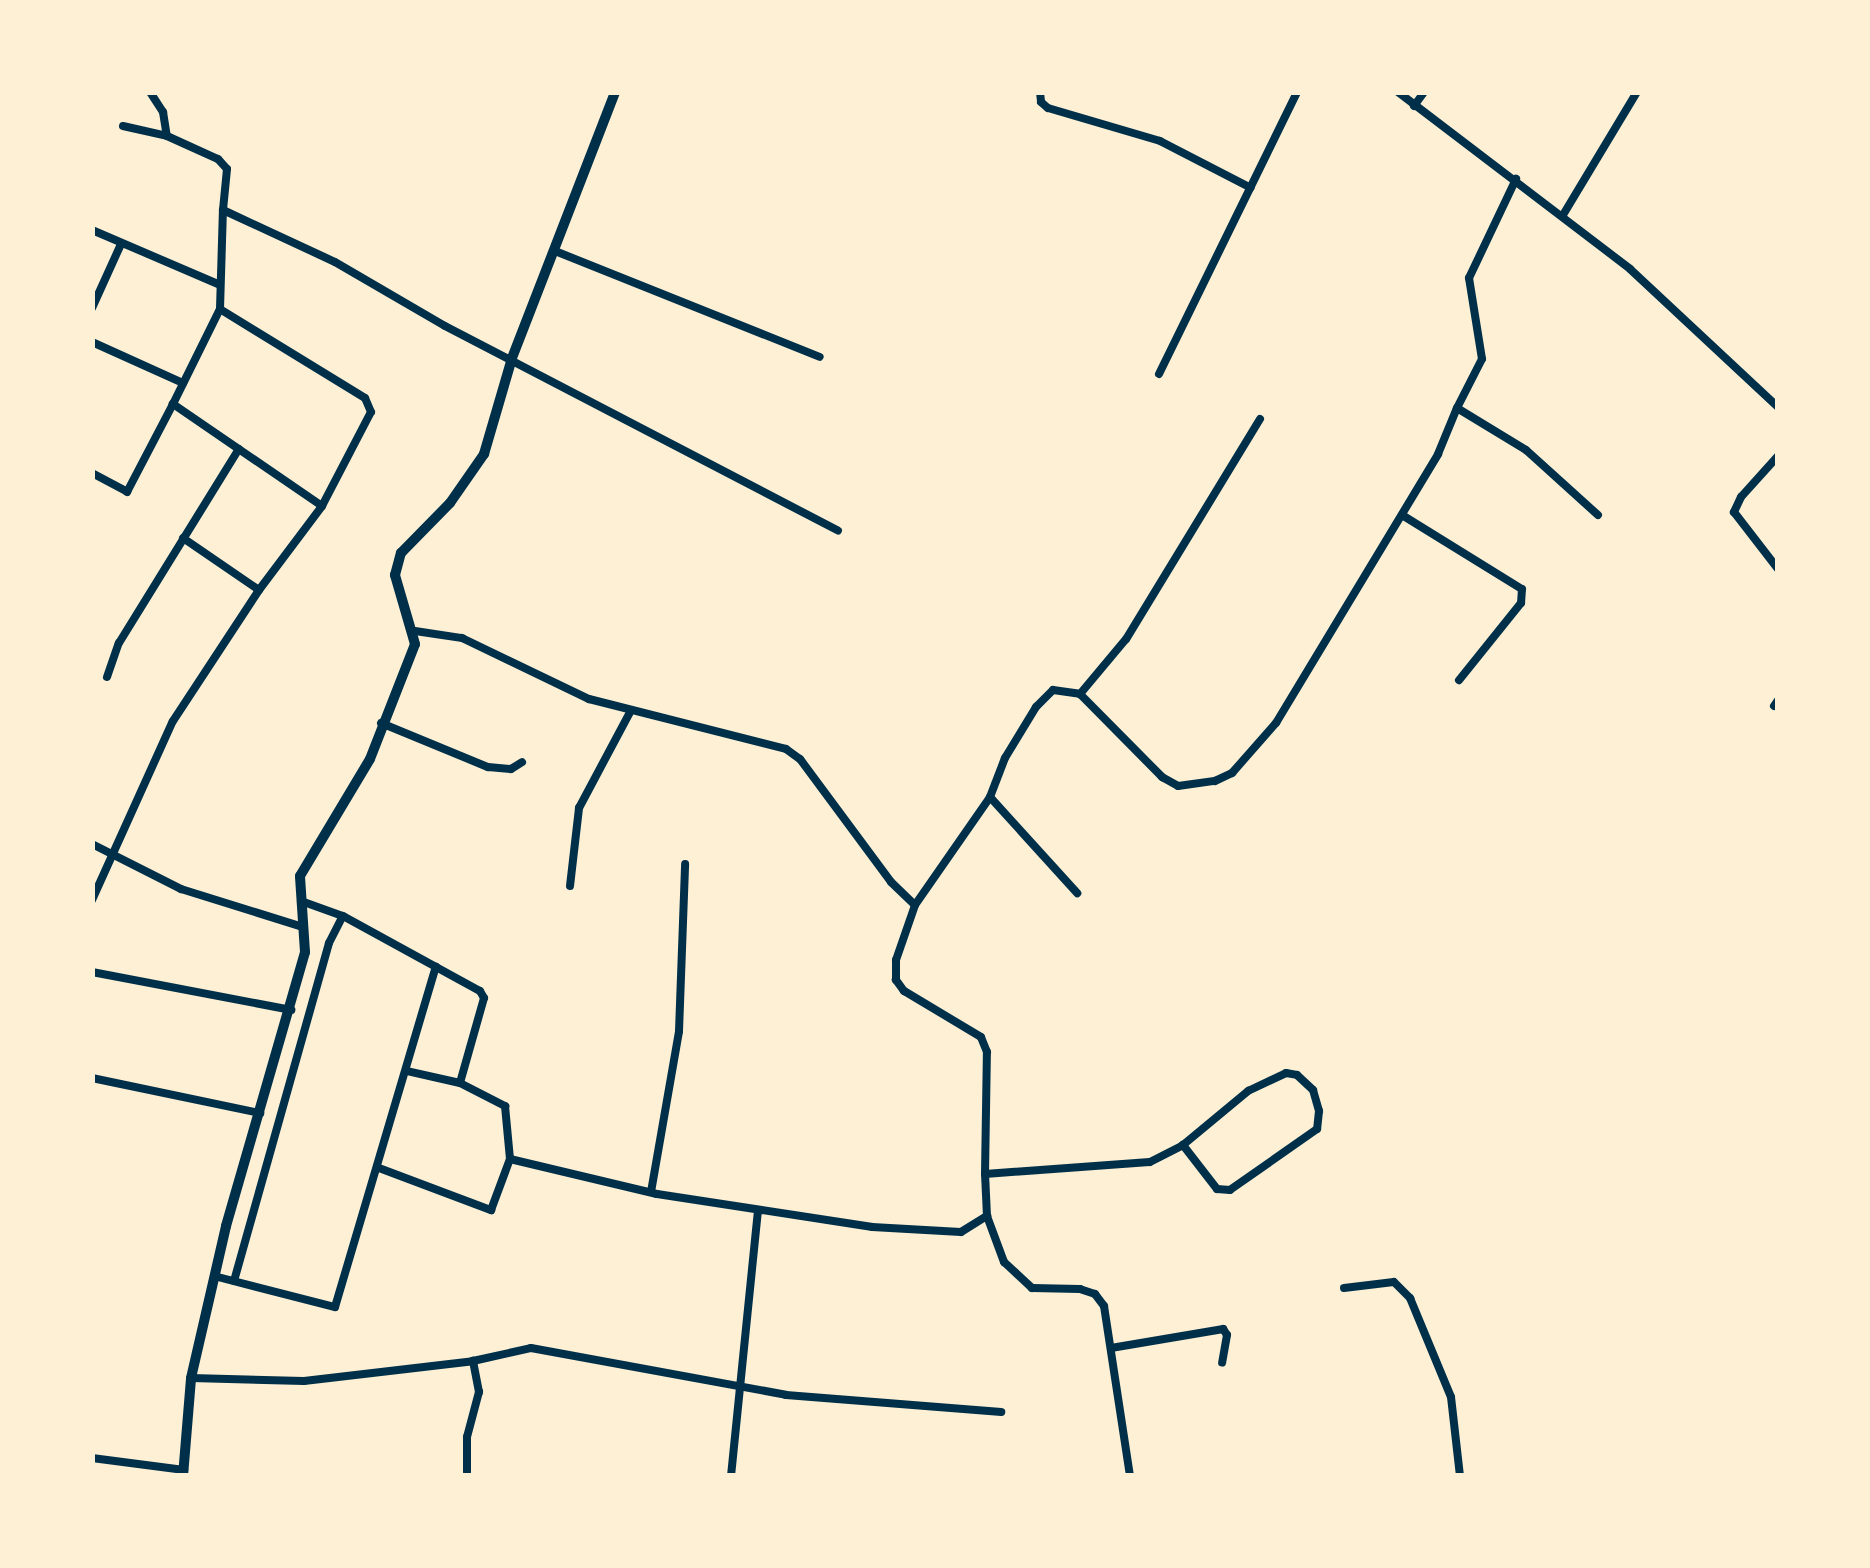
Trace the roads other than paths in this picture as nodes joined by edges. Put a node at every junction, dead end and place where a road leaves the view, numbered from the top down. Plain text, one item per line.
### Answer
1 (150, 92) edge
2 (615, 92) edge
3 (1040, 92) edge
4 (1297, 92) edge
5 (1398, 92) edge
6 (1424, 92) edge
7 (1637, 92) edge
8 (1414, 106) junction
9 (123, 126) dead end
10 (168, 136) junction
11 (1516, 178) junction
12 (1251, 188) junction
13 (223, 210) junction
14 (1563, 215) junction
15 (92, 230) edge
16 (121, 244) junction
17 (555, 252) junction
18 (218, 284) junction
19 (92, 308) edge
20 (220, 309) junction
21 (92, 342) edge
22 (820, 357) dead end
23 (512, 358) junction
24 (1158, 374) dead end
25 (183, 383) junction
26 (173, 404) junction
27 (1778, 407) edge
28 (1457, 408) junction
29 (1260, 419) dead end
30 (239, 449) junction
31 (1778, 456) edge
32 (92, 474) edge
33 (322, 506) junction
34 (1402, 515) junction
35 (1598, 515) dead end
36 (838, 532) dead end
37 (183, 538) junction
38 (1778, 569) edge
39 (259, 590) junction
40 (414, 632) junction
41 (107, 677) dead end
42 (1459, 680) dead end
43 (1080, 694) junction
44 (630, 712) junction
45 (381, 723) junction
46 (522, 762) dead end
47 (990, 797) junction
48 (92, 844) edge
49 (112, 854) junction
50 (686, 864) dead end
51 (570, 886) dead end
52 (1077, 894) dead end
53 (92, 900) edge
54 (300, 900) junction
55 (916, 905) junction
56 (344, 916) junction
57 (303, 928) junction
58 (436, 968) junction
59 (92, 972) edge
60 (292, 1010) junction
61 (407, 1071) junction
62 (92, 1078) edge
63 (460, 1083) junction
64 (260, 1113) junction
65 (1183, 1145) junction
66 (510, 1160) junction
67 (378, 1168) junction
68 (985, 1174) junction
69 (651, 1192) junction
70 (758, 1212) junction
71 (987, 1216) junction
72 (214, 1276) junction
73 (234, 1281) junction
74 (1344, 1288) dead end
75 (1110, 1348) junction
76 (473, 1361) junction
77 (1222, 1364) dead end
78 (191, 1378) junction
79 (742, 1384) junction
80 (1002, 1412) dead end
81 (92, 1458) edge
82 (183, 1472) edge
83 (466, 1472) dead end
84 (730, 1476) edge
85 (1130, 1476) edge
86 (1460, 1476) edge

1 - 10 street
2 - 17 street
3 - 12 street
4 - 12 street
5 - 8 street
6 - 8 street
7 - 14 street
8 - 11 street
9 - 10 street
10 - 13 street
11 - 14 street
11 - 28 street
12 - 24 street
13 - 18 street
13 - 23 street
14 - 27 street
15 - 16 street
16 - 18 street
16 - 19 street
17 - 22 street
17 - 23 street
18 - 20 street
20 - 25 street
20 - 33 street
21 - 25 street
23 - 36 street
23 - 40 street
25 - 26 street
26 - 30 street
26 - 32 street
28 - 34 street
28 - 35 street
29 - 43 street
30 - 33 street
30 - 37 street
31 - 38 street
33 - 39 street
34 - 42 street
34 - 43 street
37 - 39 street
37 - 41 street
39 - 49 street
40 - 44 street
40 - 45 street
43 - 47 street
44 - 51 street
44 - 55 street
45 - 46 street
45 - 54 street
47 - 52 street
47 - 55 street
48 - 49 street
49 - 53 street
49 - 57 street
50 - 69 street
54 - 56 street
54 - 57 street
55 - 68 street
56 - 58 street
56 - 73 street
57 - 60 street
58 - 61 street
58 - 63 street
59 - 60 street
60 - 64 street
61 - 63 street
61 - 67 street
62 - 64 street
63 - 66 street
64 - 72 street
65 - 65 street
65 - 68 street
66 - 67 street
66 - 69 street
67 - 73 street
68 - 71 street
69 - 70 street
70 - 71 street
70 - 79 street
71 - 75 street
72 - 73 street
72 - 78 street
74 - 86 street
75 - 77 street
75 - 85 street
76 - 78 street
76 - 79 street
76 - 83 street
78 - 82 street
79 - 80 street
79 - 84 street
81 - 82 street

